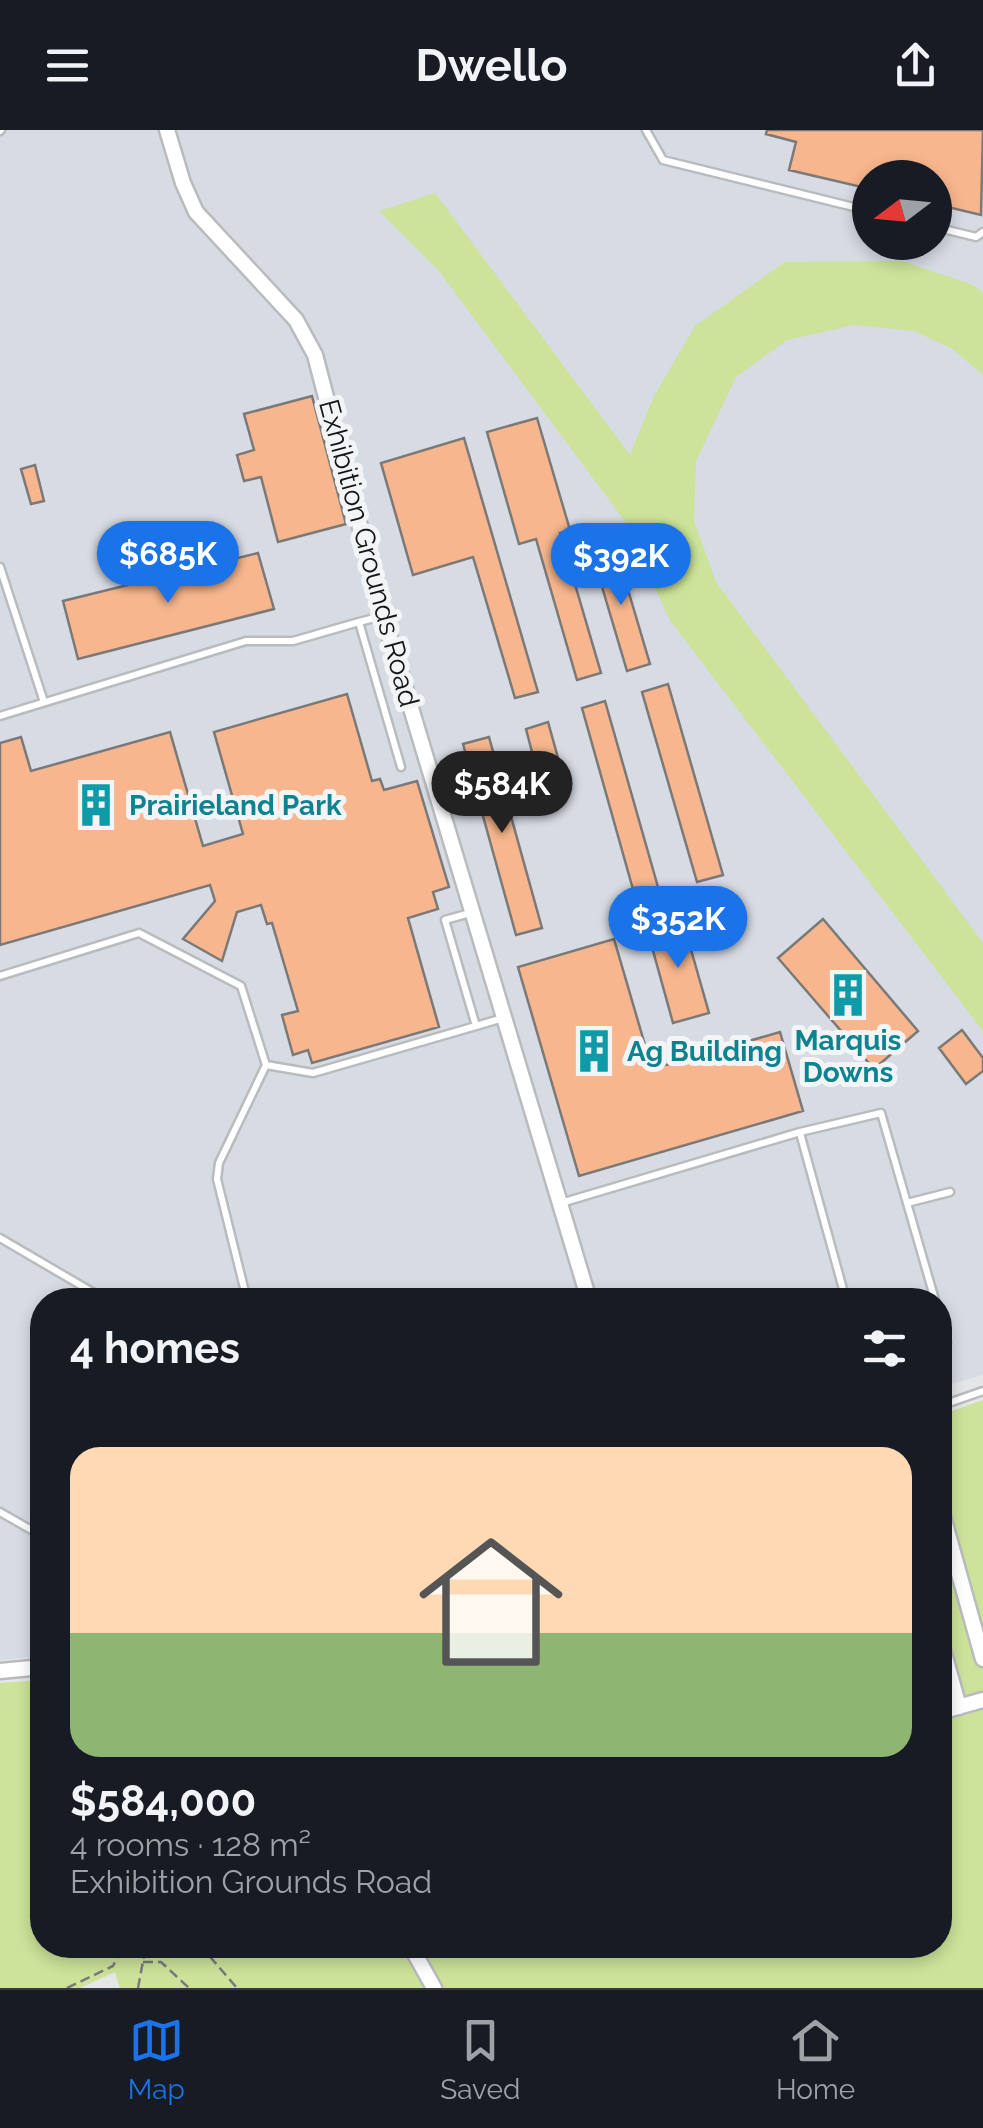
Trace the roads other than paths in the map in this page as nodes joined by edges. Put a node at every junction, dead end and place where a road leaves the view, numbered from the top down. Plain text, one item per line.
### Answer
1 (168, 130) edge
2 (646, 130) edge
3 (852, 207) edge
4 (952, 231) edge
5 (983, 232) edge
6 (0, 567) edge
7 (383, 616) junction
8 (359, 622) junction
9 (44, 702) junction
10 (0, 716) edge
11 (401, 767) dead end
12 (472, 913) junction
13 (0, 976) edge
14 (505, 1018) junction
15 (476, 1026) junction
16 (266, 1065) junction
17 (800, 1132) junction
18 (950, 1192) dead end
19 (560, 1203) junction
20 (907, 1203) junction
21 (0, 1238) edge
22 (85, 1288) edge
23 (244, 1288) edge
24 (585, 1288) edge
25 (843, 1288) edge
26 (932, 1288) edge
27 (983, 1391) edge
28 (952, 1402) edge
29 (0, 1512) edge
30 (30, 1529) edge
31 (952, 1549) edge
32 (983, 1659) edge
33 (30, 1669) edge
34 (0, 1671) edge
35 (952, 1682) edge
36 (983, 1700) edge
37 (959, 1707) junction
38 (952, 1709) edge
39 (417, 1958) edge
40 (434, 1988) edge

1 - 7 street, Exhibition Grounds Road
2 - 3 lane
4 - 5 lane
6 - 9 lane
7 - 8 lane
7 - 12 street, Exhibition Grounds Road
8 - 9 lane
8 - 11 lane
9 - 10 lane
12 - 14 street, Exhibition Grounds Road
12 - 15 lane
13 - 16 lane
14 - 15 lane
14 - 19 street, Exhibition Grounds Road
15 - 16 lane
16 - 23 lane
17 - 19 lane
17 - 20 lane
17 - 25 lane
18 - 20 lane
19 - 24 street, Exhibition Grounds Road
20 - 26 lane
21 - 22 lane
27 - 28 lane
29 - 30 lane
31 - 32 street
33 - 34 street
35 - 37 street
36 - 37 street
37 - 38 street
39 - 40 street

